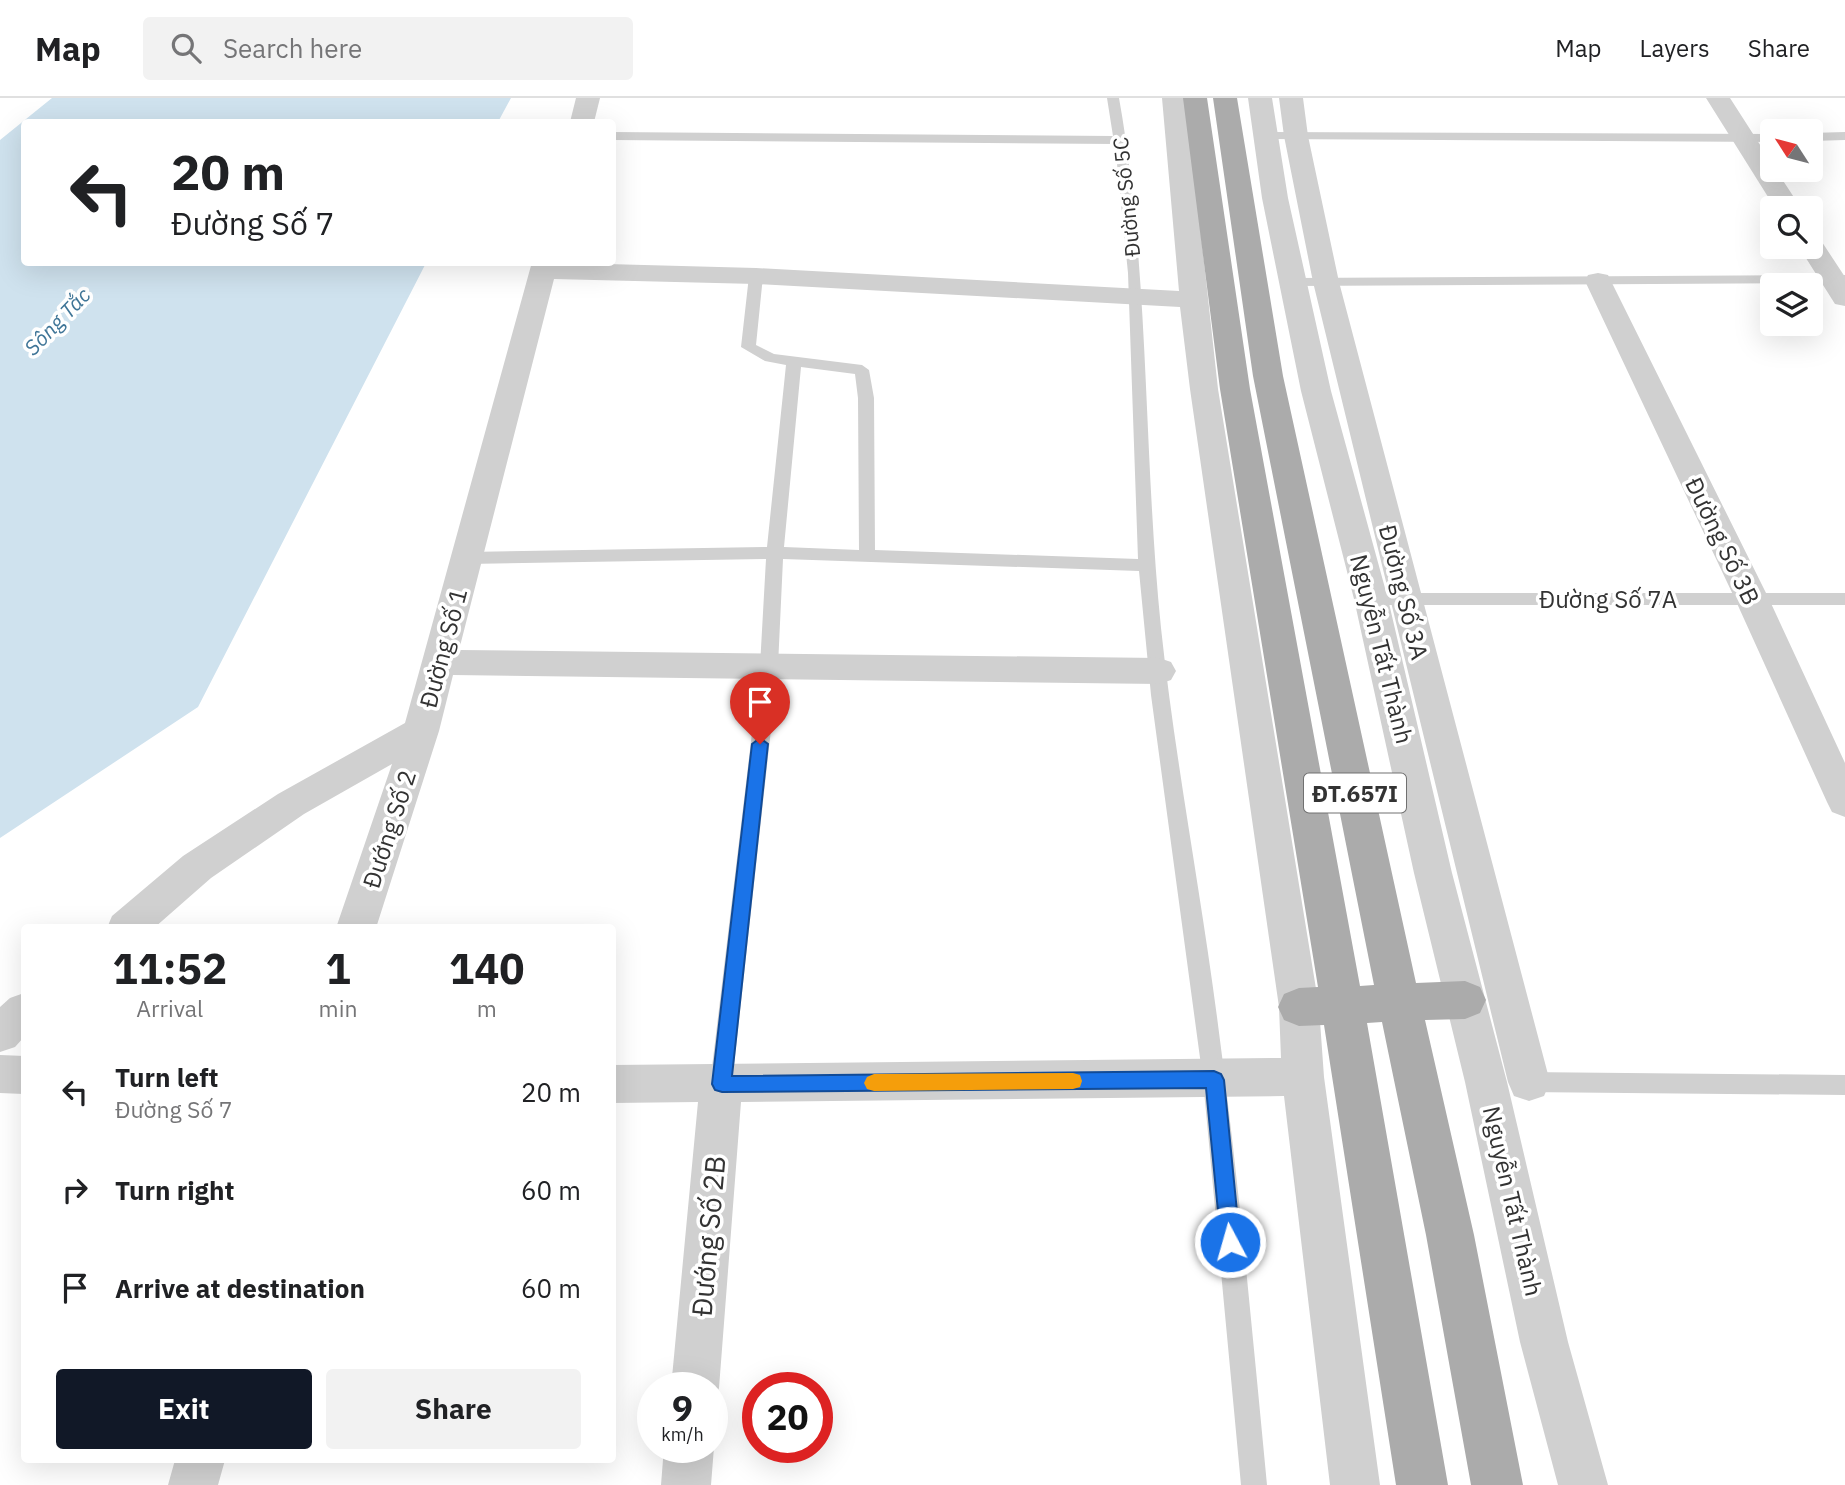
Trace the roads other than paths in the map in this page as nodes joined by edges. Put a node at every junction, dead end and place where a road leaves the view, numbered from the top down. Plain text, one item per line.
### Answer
1 (588, 98) edge
2 (1113, 98) edge
3 (1174, 98) edge
4 (1195, 98) edge
5 (1225, 98) edge
6 (1260, 98) edge
7 (1292, 98) edge
8 (1718, 98) edge
9 (583, 119) edge
10 (616, 136) edge
11 (1281, 136) junction
12 (1845, 136) edge
13 (1824, 137) edge
14 (1743, 138) junction
15 (1760, 138) edge
16 (1122, 140) junction
17 (1780, 196) edge
18 (1822, 259) edge
19 (544, 267) edge
20 (756, 276) junction
21 (1598, 281) junction
22 (1310, 282) junction
23 (1841, 285) edge
24 (1137, 297) junction
25 (1192, 300) junction
26 (794, 362) junction
27 (775, 552) junction
28 (867, 556) junction
29 (467, 558) junction
30 (1147, 565) junction
31 (1388, 599) junction
32 (1752, 599) junction
33 (1845, 599) edge
34 (441, 662) junction
35 (769, 666) junction
36 (1158, 671) junction
37 (421, 731) junction
38 (1845, 802) edge
39 (131, 924) edge
40 (357, 924) edge
41 (1465, 1000) junction
42 (1399, 1002) junction
43 (1342, 1005) junction
44 (1299, 1007) junction
45 (21, 1014) edge
46 (0, 1034) edge
47 (0, 1074) edge
48 (21, 1075) edge
49 (1303, 1077) junction
50 (1214, 1080) junction
51 (1486, 1082) junction
52 (1529, 1082) junction
53 (616, 1084) edge
54 (722, 1084) junction
55 (1845, 1085) edge
56 (696, 1372) edge
57 (199, 1463) edge
58 (688, 1463) edge
59 (193, 1485) edge
60 (686, 1485) edge
61 (1254, 1485) edge
62 (1355, 1485) edge
63 (1422, 1485) edge
64 (1497, 1485) edge
65 (1583, 1485) edge

1 - 9 street
2 - 16 lane, Đường Số 5C
3 - 25 street
4 - 43 main road, ĐT.657I
5 - 42 main road, ĐT.657I
6 - 11 street, Nguyễn Tất Thành
7 - 11 street
8 - 14 street
10 - 16 lane
11 - 14 lane
11 - 22 street, Nguyễn Tất Thành
12 - 13 lane
14 - 15 lane
14 - 17 street
16 - 24 lane, Đường Số 5C
18 - 23 street
19 - 20 street
19 - 29 street, Đường Số 1
20 - 24 street
20 - 26 lane
21 - 22 lane
21 - 23 lane
21 - 32 street, Đường Số 3B
22 - 31 street, Nguyễn Tất Thành
24 - 25 street
24 - 30 lane, Đường Số 5C
25 - 44 street
26 - 27 lane
26 - 28 lane
27 - 28 lane
27 - 29 lane
27 - 35 lane
28 - 30 lane
29 - 34 street, Đường Số 1
30 - 36 lane, Đường Số 5C
31 - 32 lane, Đường Số 7A
31 - 41 street, Nguyễn Tất Thành
31 - 52 street, Đường Số 3A
32 - 33 lane, Đường Số 7A
32 - 38 street, Đường Số 3B
34 - 35 street
34 - 37 street, Đường Số 1
35 - 36 street
35 - 54 lane
36 - 50 lane, Đường Số 5C
37 - 39 street, Đường Số 1
37 - 40 street, Đướng Số 2
41 - 42 main road
41 - 51 street, Nguyễn Tất Thành
42 - 43 main road
42 - 64 main road, ĐT.657I
43 - 44 main road
43 - 63 main road, ĐT.657I
44 - 49 street
45 - 46 street
47 - 48 street
49 - 50 street
49 - 62 street
50 - 54 street
50 - 61 lane, Đường Số 5C
51 - 52 lane
51 - 65 street, Nguyễn Tất Thành
52 - 55 lane
53 - 54 street
54 - 56 street, Đướng Số 2B
57 - 59 street
58 - 60 street

